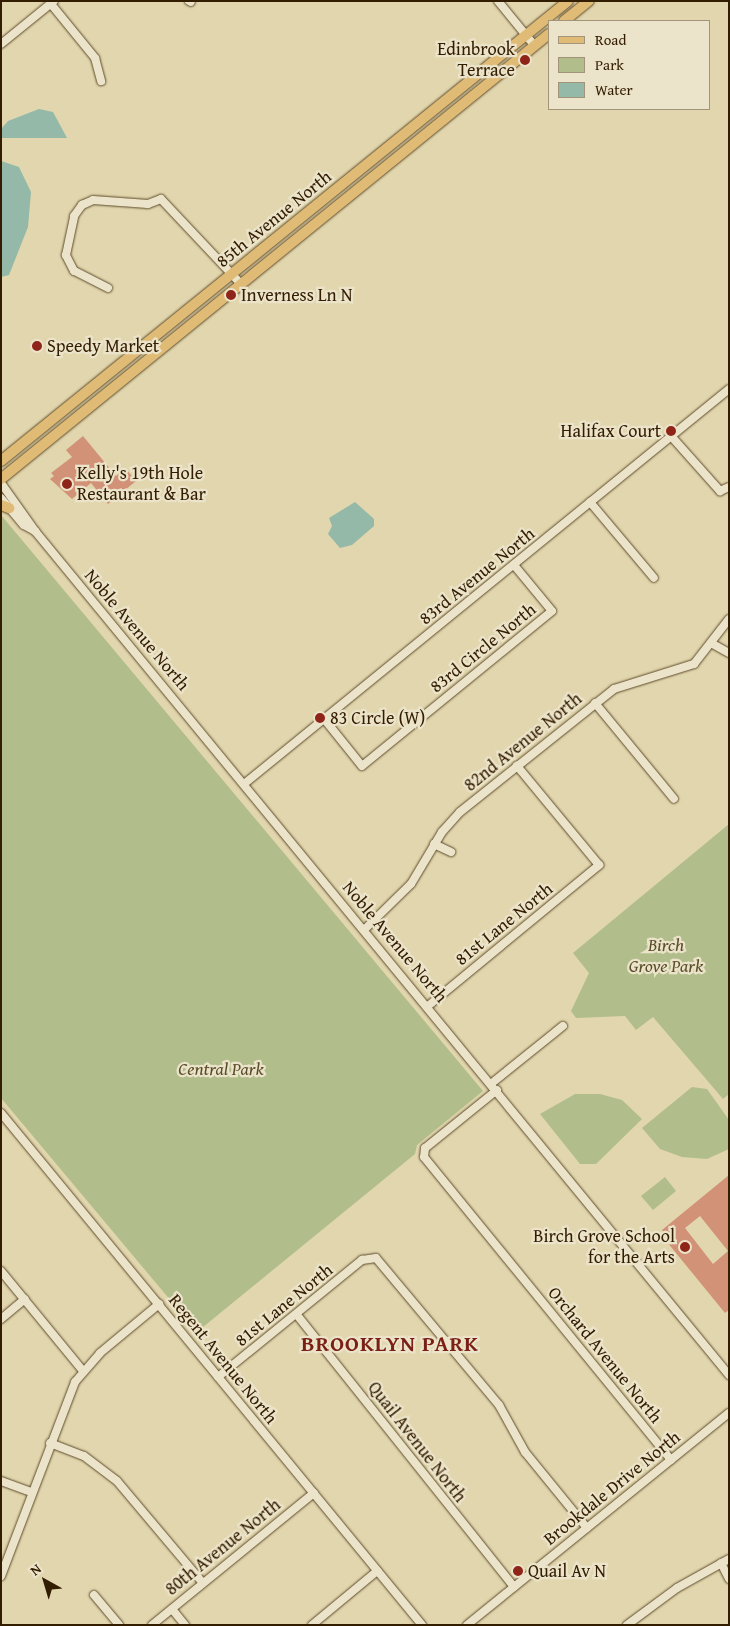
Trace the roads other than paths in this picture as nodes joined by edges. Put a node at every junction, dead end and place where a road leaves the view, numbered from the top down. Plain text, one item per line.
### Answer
1 (498, 1) edge
2 (568, 1) edge
3 (589, 1) edge
4 (52, 3) edge
5 (565, 20) edge
6 (526, 35) junction
7 (548, 35) edge
8 (1, 44) edge
9 (534, 46) junction
10 (101, 81) dead end
11 (232, 273) junction
12 (241, 284) junction
13 (108, 288) dead end
14 (729, 390) edge
15 (79, 399) junction
16 (671, 436) junction
17 (1, 450) edge
18 (1, 461) edge
19 (1, 479) edge
20 (1, 483) edge
21 (729, 487) edge
22 (1, 498) edge
23 (590, 502) junction
24 (5, 506) edge
25 (35, 531) junction
26 (514, 564) junction
27 (654, 578) dead end
28 (729, 619) edge
29 (712, 642) junction
30 (729, 653) edge
31 (594, 703) junction
32 (325, 720) junction
33 (517, 766) junction
34 (244, 784) junction
35 (674, 799) dead end
36 (434, 844) junction
37 (451, 852) dead end
38 (365, 929) junction
39 (428, 1006) junction
40 (564, 1026) dead end
41 (495, 1086) junction
42 (1, 1113) edge
43 (1, 1271) edge
44 (25, 1299) junction
45 (159, 1304) junction
46 (297, 1315) junction
47 (1, 1319) edge
48 (83, 1371) junction
49 (729, 1375) edge
50 (218, 1377) junction
51 (729, 1413) edge
52 (50, 1443) junction
53 (671, 1460) junction
54 (1, 1481) edge
55 (31, 1492) junction
56 (314, 1494) junction
57 (587, 1528) junction
58 (725, 1561) edge
59 (377, 1571) junction
60 (1, 1576) edge
61 (729, 1579) edge
62 (203, 1583) junction
63 (514, 1587) junction
64 (94, 1595) dead end
65 (172, 1609) junction
66 (119, 1625) edge
67 (152, 1625) edge
68 (185, 1625) edge
69 (312, 1625) edge
70 (422, 1625) edge
71 (467, 1625) edge
72 (627, 1625) edge

1 - 6 street
2 - 6 main road, 85th Avenue North
3 - 5 main road
4 - 8 street
4 - 10 street
6 - 9 street
6 - 11 main road, 85th Avenue North
7 - 9 main road, 85th Avenue North
9 - 12 main road, 85th Avenue North
11 - 12 street
11 - 13 street
11 - 15 main road, 85th Avenue North
12 - 19 main road, 85th Avenue North
14 - 16 street, 83rd Avenue North
15 - 17 main road
15 - 18 main road, 85th Avenue North
16 - 21 street
16 - 23 street, 83rd Avenue North
20 - 25 street, Noble Avenue North
22 - 24 street, Noble Avenue North
23 - 26 street, 83rd Avenue North
23 - 27 street
24 - 25 street, Noble Avenue North
25 - 34 street, Noble Avenue North
26 - 32 street, 83rd Avenue North
26 - 32 street, 83rd Circle North
28 - 29 street, 82nd Avenue North
29 - 30 street
29 - 31 street, 82nd Avenue North
31 - 33 street, 82nd Avenue North
31 - 35 street
32 - 34 street, 83rd Avenue North
33 - 36 street, 82nd Avenue North
33 - 39 street, 81st Lane North
34 - 38 street, Noble Avenue North
36 - 37 street
36 - 38 street, 82nd Avenue North
38 - 39 street, Noble Avenue North
39 - 41 street, Noble Avenue North
40 - 41 street
41 - 49 street, Noble Avenue North
41 - 53 street, Orchard Avenue North
42 - 45 street, Regent Avenue North
43 - 44 street
44 - 47 street
44 - 48 street
45 - 48 street
45 - 50 street, Regent Avenue North
46 - 50 street, 81st Lane North
46 - 57 street, 81st Lane North
46 - 63 street, Quail Avenue North
48 - 52 street
50 - 56 street, Regent Avenue North
51 - 53 street, Brookdale Drive North
52 - 55 street
52 - 62 street
53 - 57 street, Brookdale Drive North
54 - 55 street
55 - 60 street
56 - 59 street, Regent Avenue North
56 - 62 street, 80th Avenue North
57 - 63 street, Brookdale Drive North
58 - 61 street
58 - 72 street
59 - 69 street
59 - 70 street, Regent Avenue North
62 - 65 street, 80th Avenue North
63 - 71 street, Brookdale Drive North
64 - 66 street
65 - 67 street, 80th Avenue North
65 - 68 street

